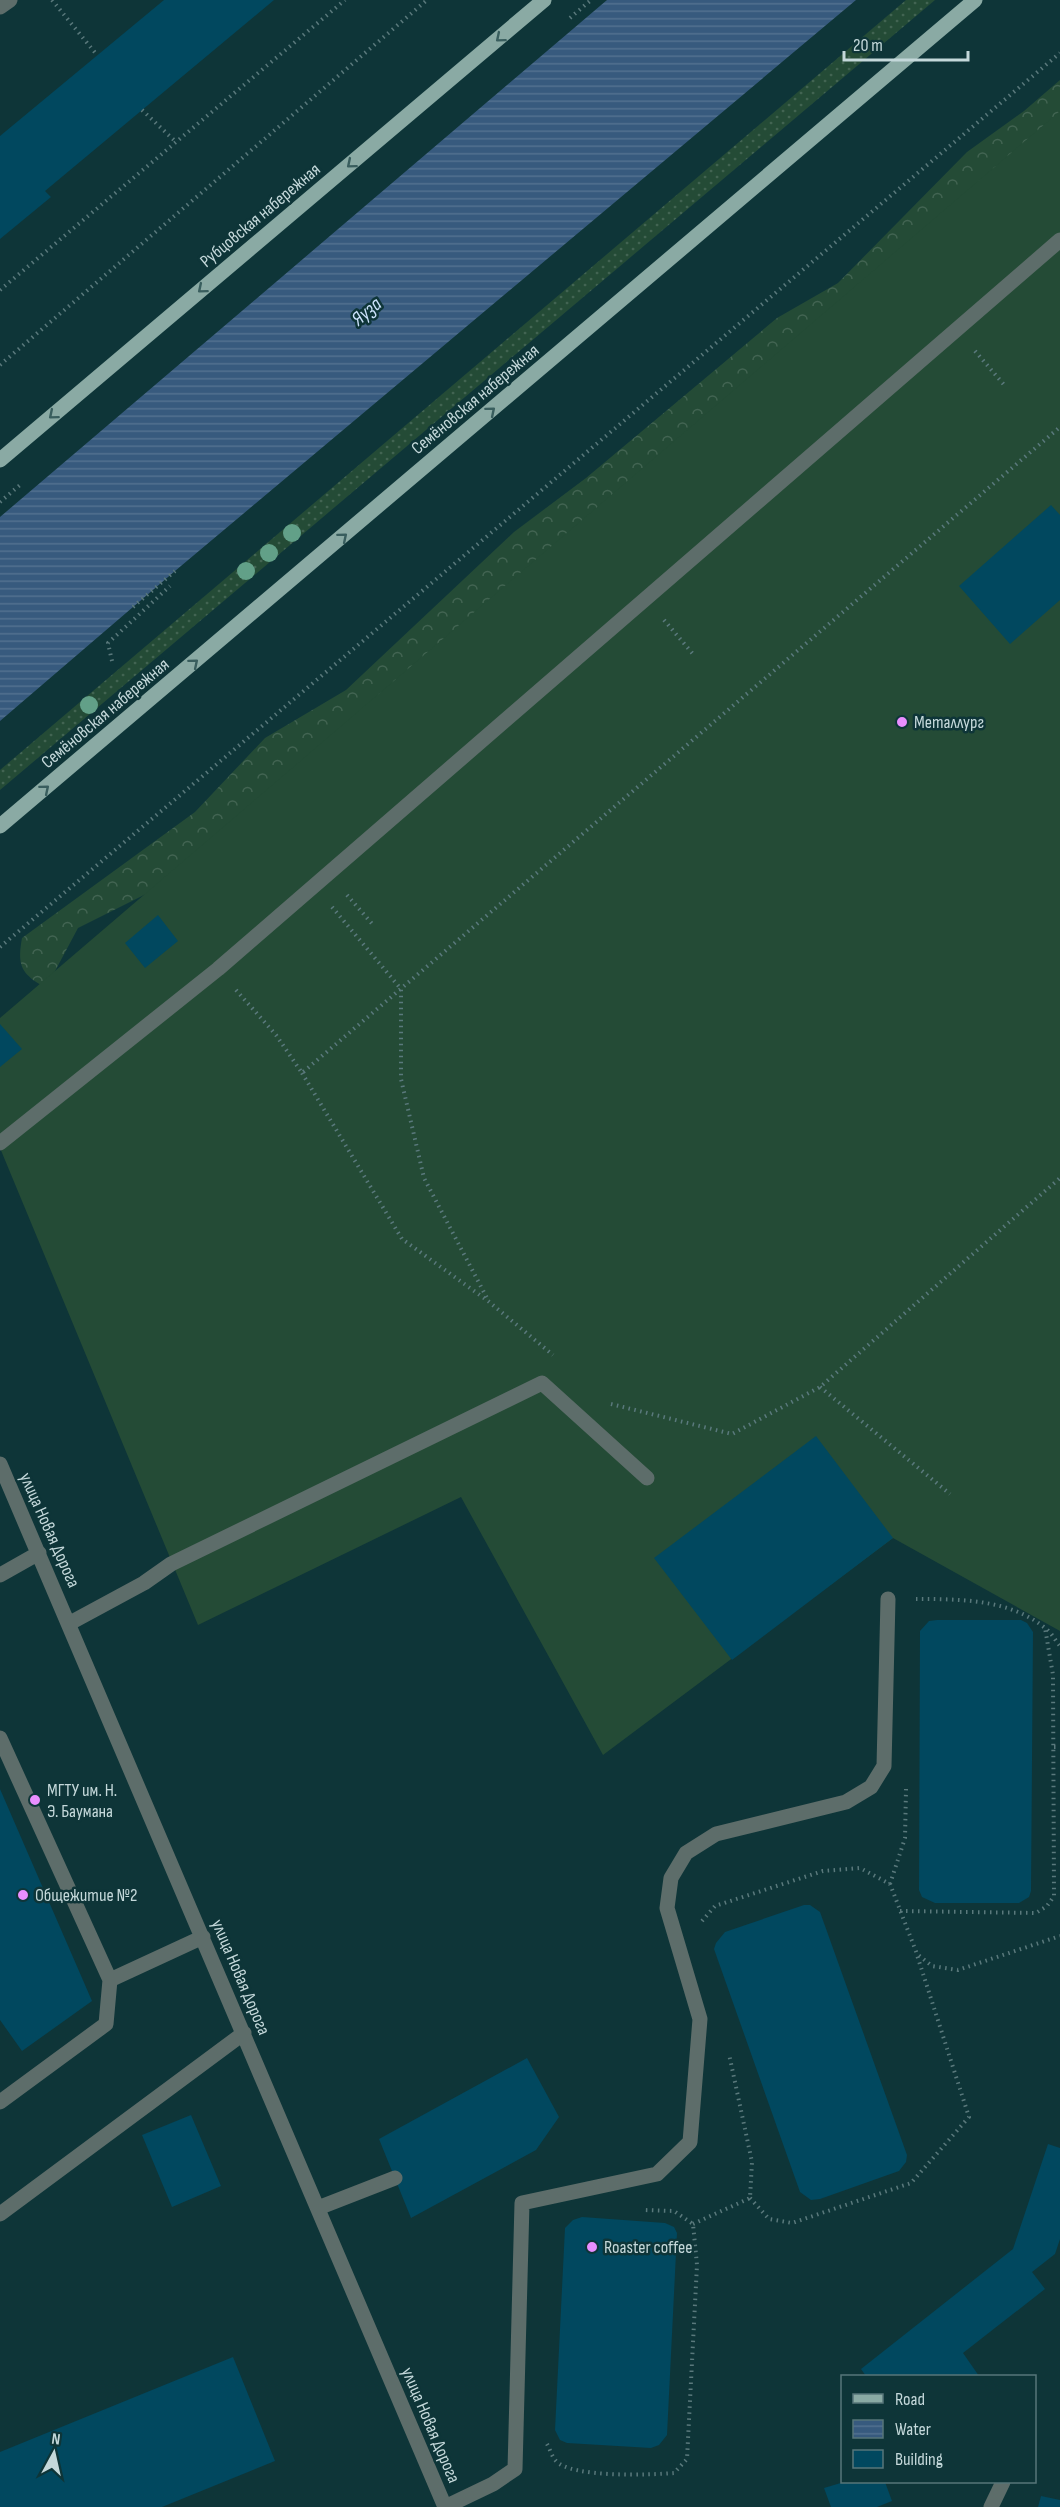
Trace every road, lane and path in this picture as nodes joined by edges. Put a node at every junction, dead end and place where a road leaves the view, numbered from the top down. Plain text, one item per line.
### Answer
1 (10, 0) edge
2 (52, 0) edge
3 (345, 0) edge
4 (427, 0) edge
5 (544, 0) edge
6 (975, 0) edge
7 (0, 7) edge
8 (1060, 53) edge
9 (97, 56) dead end
10 (142, 110) dead end
11 (176, 142) junction
12 (1060, 240) edge
13 (0, 290) edge
14 (956, 329) junction
15 (0, 365) edge
16 (1006, 387) dead end
17 (1060, 427) edge
18 (0, 460) edge
19 (175, 571) dead end
20 (170, 586) dead end
21 (646, 599) junction
22 (133, 607) dead end
23 (693, 654) dead end
24 (112, 661) dead end
25 (0, 826) edge
26 (329, 873) junction
27 (314, 886) junction
28 (374, 926) dead end
29 (0, 947) edge
30 (218, 969) junction
31 (401, 989) junction
32 (302, 1073) junction
33 (0, 1143) edge
34 (1060, 1178) edge
35 (489, 1301) junction
36 (558, 1359) dead end
37 (819, 1387) junction
38 (602, 1396) dead end
39 (0, 1464) edge
40 (647, 1478) dead end
41 (950, 1494) dead end
42 (39, 1553) junction
43 (0, 1575) edge
44 (888, 1599) joint
45 (69, 1623) junction
46 (1045, 1628) junction
47 (1060, 1646) edge
48 (0, 1738) edge
49 (1054, 1747) junction
50 (1060, 1747) edge
51 (1058, 1863) edge
52 (900, 1911) junction
53 (699, 1925) dead end
54 (1060, 1936) edge
55 (202, 1937) junction
56 (917, 1954) junction
57 (110, 1980) junction
58 (244, 2033) junction
59 (728, 2049) dead end
60 (0, 2102) edge
61 (395, 2178) dead end
62 (750, 2198) junction
63 (318, 2208) junction
64 (642, 2210) dead end
65 (0, 2214) edge
66 (693, 2224) junction
67 (546, 2442) dead end
68 (1002, 2483) edge
69 (445, 2507) edge
70 (991, 2507) edge

1 - 7 street
2 - 9 path
3 - 11 path
4 - 15 path
5 -> 18 main road, Рубцовская набережная
25 -> 6 main road, Семёновская набережная
8 - 29 path
10 - 11 path
11 - 13 path
12 - 14 street
14 - 16 path
14 - 21 street
17 - 31 path
19 - 22 path
20 - 24 path
21 - 23 path
21 - 26 street
26 - 27 street
26 - 28 path
27 - 30 street
27 - 31 path
30 - 32 path
30 - 33 street
31 - 32 path
31 - 35 path
32 - 35 path
34 - 37 path
35 - 36 path
37 - 38 path
37 - 41 path
39 - 42 street, улица Новая Дорога
40 - 45 street
42 - 43 street
42 - 45 street, улица Новая Дорога
44 - 46 path
44 - 69 street
45 - 55 street, улица Новая Дорога
46 - 47 path
46 - 49 path
48 - 57 street
49 - 50 path
49 - 51 path
51 - 52 path
52 - 53 path
52 - 56 path
54 - 56 path
55 - 57 street
55 - 58 street, улица Новая Дорога
56 - 62 path
57 - 60 street
58 - 63 street, улица Новая Дорога
58 - 65 street
59 - 62 path
61 - 63 street
62 - 66 path
63 - 69 street, улица Новая Дорога
64 - 66 path
66 - 67 path
68 - 70 street

